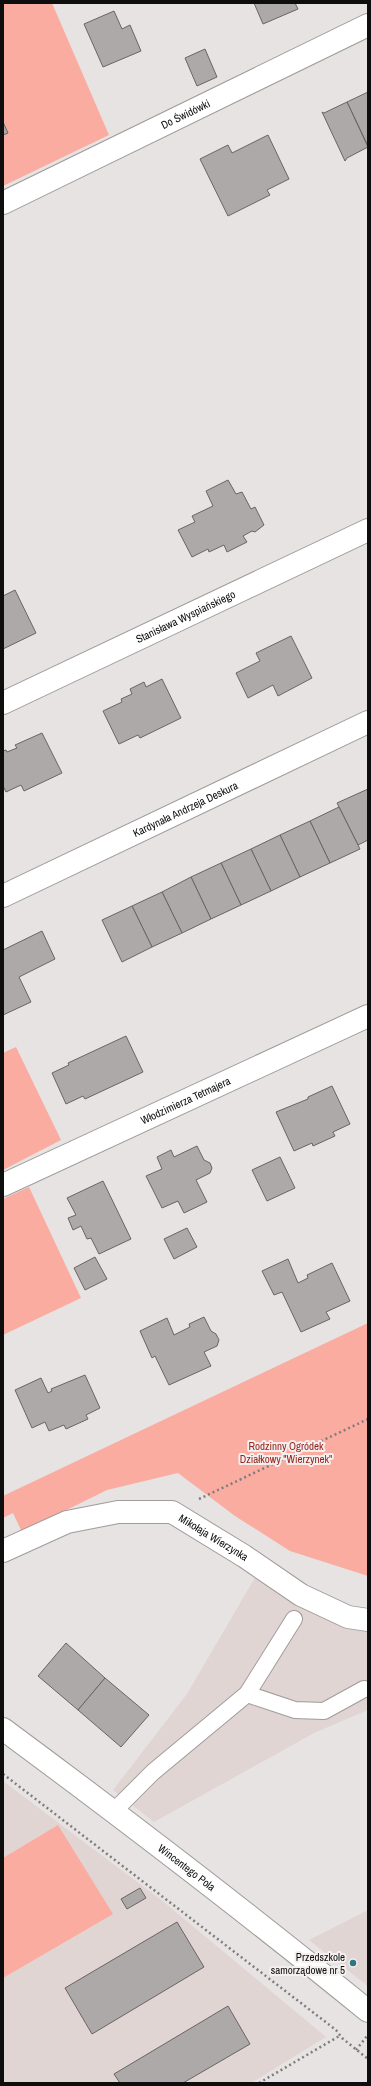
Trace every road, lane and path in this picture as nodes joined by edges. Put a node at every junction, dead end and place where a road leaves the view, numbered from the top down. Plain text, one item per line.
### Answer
1 (368, 25) edge
2 (3, 203) edge
3 (368, 530) edge
4 (3, 703) edge
5 (368, 722) edge
6 (3, 896) edge
7 (368, 1016) edge
8 (3, 1185) edge
9 (368, 1419) edge
10 (172, 1512) junction
11 (3, 1551) edge
12 (294, 1619) dead end
13 (368, 1620) edge
14 (364, 1689) dead end
15 (248, 1694) junction
16 (3, 1728) edge
17 (3, 1774) edge
18 (114, 1811) junction
19 (368, 2011) edge
20 (368, 2035) edge
21 (341, 2036) junction
22 (356, 2050) junction
23 (368, 2059) edge
24 (259, 2083) edge

1 - 2 street, Do Świdówki
3 - 4 street, Stanisława Wyspiańskiego
5 - 6 street, Kardynała Andrzeja Deskura
7 - 8 street, Włodzimierza Tetmajera
9 - 10 path
10 - 11 street, Mikołaja Wierzynka
10 - 13 street, Mikołaja Wierzynka
12 - 15 lane
14 - 15 lane
15 - 18 lane
16 - 18 street, Wincentego Pola
17 - 21 path
18 - 19 street, Wincentego Pola
20 - 22 path
21 - 22 path
21 - 24 path
22 - 23 path

